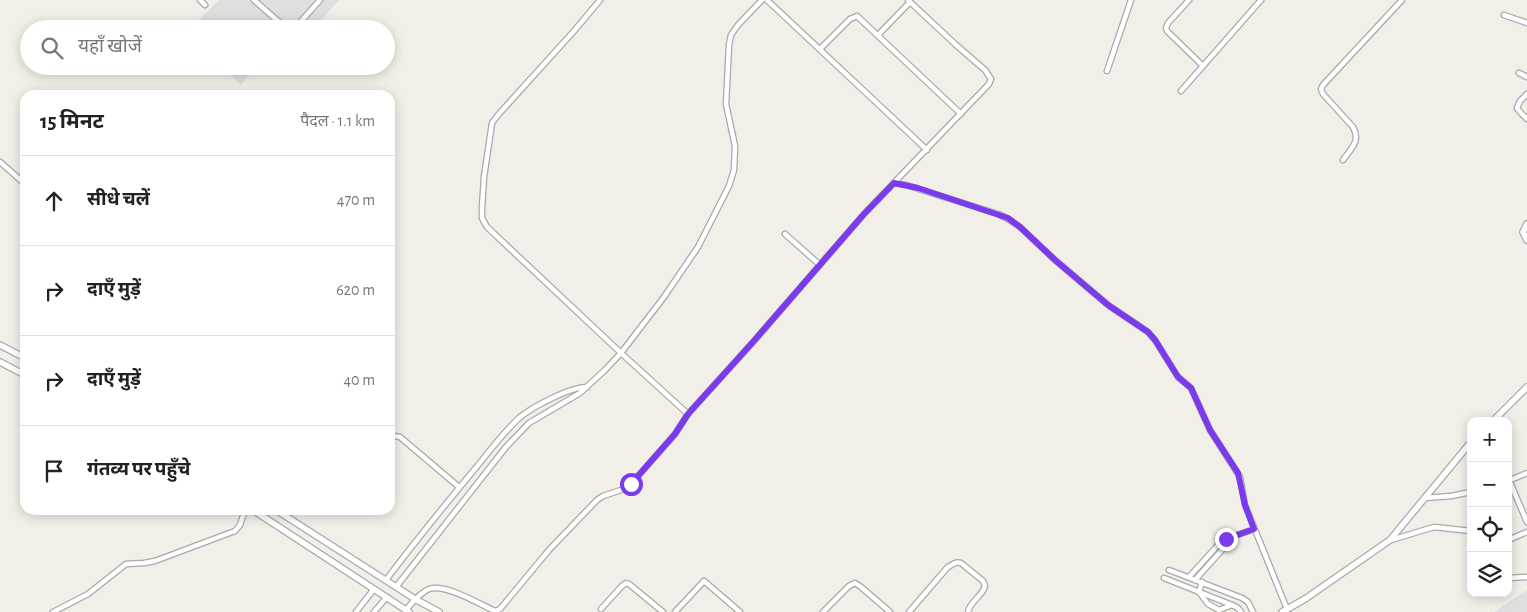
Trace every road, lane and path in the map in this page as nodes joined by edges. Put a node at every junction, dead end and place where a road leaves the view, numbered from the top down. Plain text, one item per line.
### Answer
1 (200, 0) edge
2 (254, 0) edge
3 (320, 0) edge
4 (600, 0) edge
5 (762, 0) edge
6 (767, 0) edge
7 (1131, 0) edge
8 (1189, 0) edge
9 (1261, 0) edge
10 (1402, 0) edge
11 (909, 1) edge
12 (204, 5) dead end
13 (1504, 15) dead end
14 (277, 20) edge
15 (302, 20) edge
16 (1527, 23) edge
17 (878, 35) junction
18 (820, 49) junction
19 (1202, 65) junction
20 (1107, 71) dead end
21 (1519, 74) dead end
22 (1527, 77) edge
23 (1181, 91) dead end
24 (1527, 94) edge
25 (961, 114) junction
26 (1527, 119) edge
27 (927, 150) junction
28 (1343, 160) dead end
29 (0, 162) edge
30 (20, 180) edge
31 (894, 183) junction
32 (1527, 224) edge
33 (785, 234) dead end
34 (1527, 240) edge
35 (820, 265) junction
36 (0, 345) edge
37 (620, 353) junction
38 (20, 355) edge
39 (0, 362) edge
40 (20, 372) edge
41 (587, 387) junction
42 (1527, 387) edge
43 (688, 414) junction
44 (1497, 417) edge
45 (395, 436) edge
46 (1467, 446) edge
47 (1527, 473) edge
48 (1512, 479) edge
49 (1512, 485) edge
50 (459, 488) junction
51 (1467, 493) edge
52 (1424, 498) junction
53 (1524, 506) edge
54 (243, 515) edge
55 (262, 515) edge
56 (284, 515) edge
57 (1527, 522) edge
58 (1254, 529) junction
59 (1467, 531) edge
60 (1527, 532) edge
61 (1512, 538) edge
62 (1226, 539) junction
63 (1390, 540) junction
64 (1169, 570) dead end
65 (1189, 577) junction
66 (1527, 577) edge
67 (1164, 578) dead end
68 (1512, 578) edge
69 (386, 580) junction
70 (1196, 580) junction
71 (1202, 582) junction
72 (396, 587) junction
73 (374, 589) junction
74 (1199, 592) junction
75 (387, 597) junction
76 (415, 599) junction
77 (1246, 600) junction
78 (1232, 605) junction
79 (601, 609) dead end
80 (1240, 610) edge
81 (408, 611) edge
82 (1285, 611) edge
83 (53, 612) edge
84 (356, 612) edge
85 (374, 612) edge
86 (439, 612) edge
87 (663, 612) edge
88 (675, 612) edge
89 (740, 612) edge
90 (824, 612) edge
91 (890, 612) edge
92 (908, 612) edge
93 (968, 612) edge
94 (1253, 612) edge

1 - 12 street
2 - 14 street
3 - 15 street
4 - 37 street
5 - 37 street
6 - 18 street
7 - 20 street
8 - 19 street
9 - 19 street
10 - 28 street
11 - 17 street
11 - 25 street
13 - 16 street
17 - 18 street
17 - 25 street
18 - 27 street
19 - 23 street
21 - 22 street
24 - 26 street
25 - 27 street
27 - 31 street
29 - 30 street
31 - 35 street
31 - 58 street
32 - 34 street
33 - 35 street
35 - 43 street
36 - 38 street
37 - 41 street
37 - 43 street
39 - 40 street
41 - 50 street
41 - 72 street
42 - 44 street
43 - 76 street
45 - 50 street
46 - 52 street
47 - 48 street
49 - 53 street
50 - 69 street
51 - 52 street
52 - 63 street
53 - 57 street
54 - 83 street
55 - 73 street
56 - 69 street
58 - 62 street
58 - 82 street
59 - 63 street
60 - 61 street
62 - 65 street
62 - 70 street
63 - 82 street
64 - 65 street
65 - 70 street
66 - 68 street
67 - 74 street
69 - 72 street
70 - 71 street
71 - 74 street
71 - 77 street
72 - 76 street
73 - 75 street
73 - 84 street
74 - 78 street
74 - 78 street
75 - 81 street
75 - 85 street
76 - 81 street
76 - 86 street
77 - 80 street
77 - 94 street
78 - 80 street
79 - 87 street
88 - 89 street
90 - 91 street
92 - 93 street

